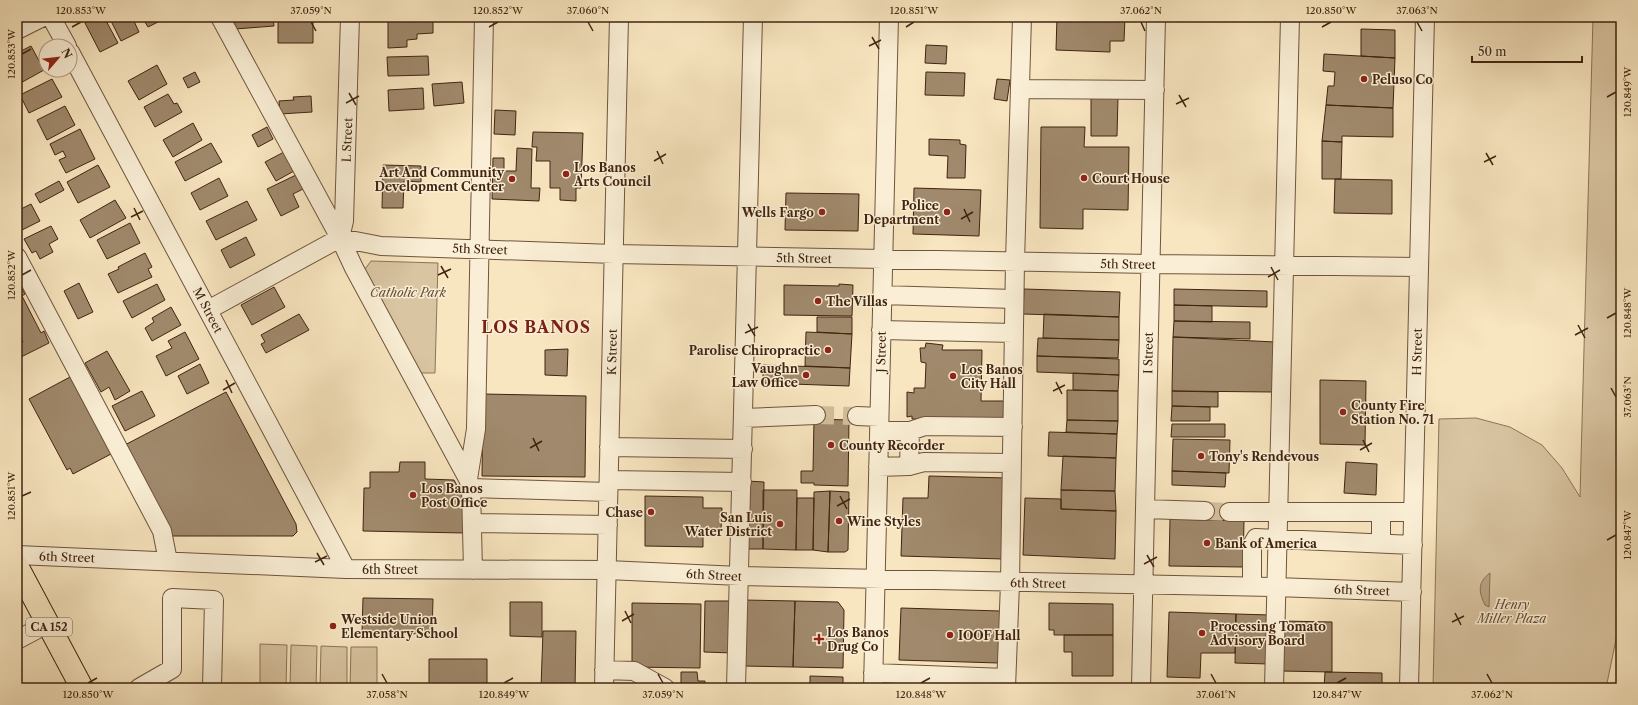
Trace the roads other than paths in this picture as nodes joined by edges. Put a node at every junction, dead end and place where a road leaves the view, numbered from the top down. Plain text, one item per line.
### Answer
1 (43, 17) edge
2 (51, 17) edge
3 (220, 17) edge
4 (350, 17) edge
5 (484, 17) edge
6 (620, 17) edge
7 (753, 17) edge
8 (889, 17) edge
9 (1022, 17) edge
10 (1156, 17) edge
11 (1290, 17) edge
12 (1425, 17) edge
13 (17, 30) edge
14 (63, 38) edge
15 (78, 67) edge
16 (1020, 89) junction
17 (1155, 90) junction
18 (340, 238) junction
19 (479, 249) junction
20 (614, 254) junction
21 (747, 256) junction
22 (17, 257) edge
23 (883, 259) junction
24 (1015, 262) junction
25 (1151, 264) junction
26 (1284, 266) junction
27 (1419, 267) junction
28 (882, 295) junction
29 (1014, 299) junction
30 (208, 310) junction
31 (881, 330) junction
32 (1014, 333) junction
33 (816, 415) tunnel mouth
34 (857, 416) tunnel mouth
35 (743, 418) junction
36 (879, 424) junction
37 (1013, 427) junction
38 (910, 430) junction
39 (609, 447) junction
40 (742, 449) junction
41 (1012, 463) junction
42 (909, 466) junction
43 (878, 467) junction
44 (742, 482) junction
45 (469, 483) junction
46 (608, 486) junction
47 (1145, 509) junction
48 (1205, 511) tunnel mouth
49 (1228, 512) tunnel mouth
50 (1381, 512) junction
51 (1413, 512) junction
52 (1277, 513) junction
53 (1300, 513) junction
54 (472, 523) junction
55 (608, 525) junction
56 (1277, 538) junction
57 (1301, 539) junction
58 (1380, 543) junction
59 (1413, 544) junction
60 (17, 555) edge
61 (168, 561) junction
62 (17, 566) edge
63 (346, 569) junction
64 (473, 570) junction
65 (607, 570) junction
66 (740, 576) junction
67 (876, 579) junction
68 (1010, 583) junction
69 (1143, 586) junction
70 (1252, 587) junction
71 (1276, 587) junction
72 (1412, 592) junction
73 (47, 624) junction
74 (17, 640) edge
75 (604, 670) junction
76 (873, 681) edge
77 (1006, 683) edge
78 (82, 688) edge
79 (139, 688) edge
80 (212, 688) edge
81 (604, 688) edge
82 (665, 688) edge
83 (736, 688) edge
84 (1141, 688) edge
85 (1274, 688) edge
86 (1409, 688) edge

1 - 13 street
2 - 14 street
3 - 18 street
4 - 18 street, L Street
5 - 19 street
6 - 20 street, K Street
7 - 21 street
8 - 23 street, J Street
9 - 16 street
10 - 17 street, I Street
11 - 26 street
12 - 27 street, H Street
15 - 30 street, M Street
16 - 17 street
16 - 24 street
17 - 25 street, I Street
18 - 19 street, 5th Street
18 - 30 street
18 - 45 street
19 - 20 street, 5th Street
19 - 45 street
20 - 21 street, 5th Street
20 - 39 street, K Street
21 - 23 street, 5th Street
21 - 35 street
22 - 61 street
23 - 24 street, 5th Street
23 - 28 street, J Street
24 - 25 street, 5th Street
24 - 29 street
25 - 26 street, 5th Street
25 - 47 street, I Street
26 - 27 street, 5th Street
26 - 52 street
27 - 51 street, H Street
28 - 29 street
28 - 31 street, J Street
29 - 32 street
30 - 63 street, M Street
31 - 32 street
31 - 36 street, J Street
32 - 37 street
33 - 35 street
34 - 36 street
35 - 40 street
36 - 38 street
36 - 43 street, J Street
37 - 38 street
37 - 41 street
38 - 42 street
39 - 40 street
39 - 46 street, K Street
40 - 44 street
41 - 42 street
41 - 68 street
42 - 43 street
43 - 67 street, J Street
44 - 46 street
44 - 66 street
45 - 46 street
45 - 54 street
46 - 55 street, K Street
47 - 48 street
47 - 69 street, I Street
49 - 52 street
50 - 51 street
50 - 53 street
50 - 58 street
51 - 59 street, H Street
52 - 53 street
52 - 56 street
53 - 57 street
54 - 55 street
54 - 64 street
55 - 65 street, K Street
56 - 57 street
56 - 70 street
56 - 71 street
57 - 58 street
58 - 59 street
59 - 72 street, H Street
60 - 61 street, 6th Street
61 - 63 street, 6th Street
62 - 73 highway, CA 152
63 - 64 street, 6th Street
64 - 65 street, 6th Street
65 - 66 street, 6th Street
65 - 75 street, K Street
66 - 67 street, 6th Street
66 - 83 street
67 - 68 street, 6th Street
67 - 76 street, J Street
68 - 69 street, 6th Street
68 - 77 street
69 - 70 street, 6th Street
69 - 84 street, I Street
70 - 71 street, 6th Street
71 - 72 street, 6th Street
71 - 85 street
72 - 86 street, H Street
73 - 74 street
73 - 78 highway, CA 152
75 - 81 street, K Street
75 - 82 street
76 - 77 street
79 - 80 street

